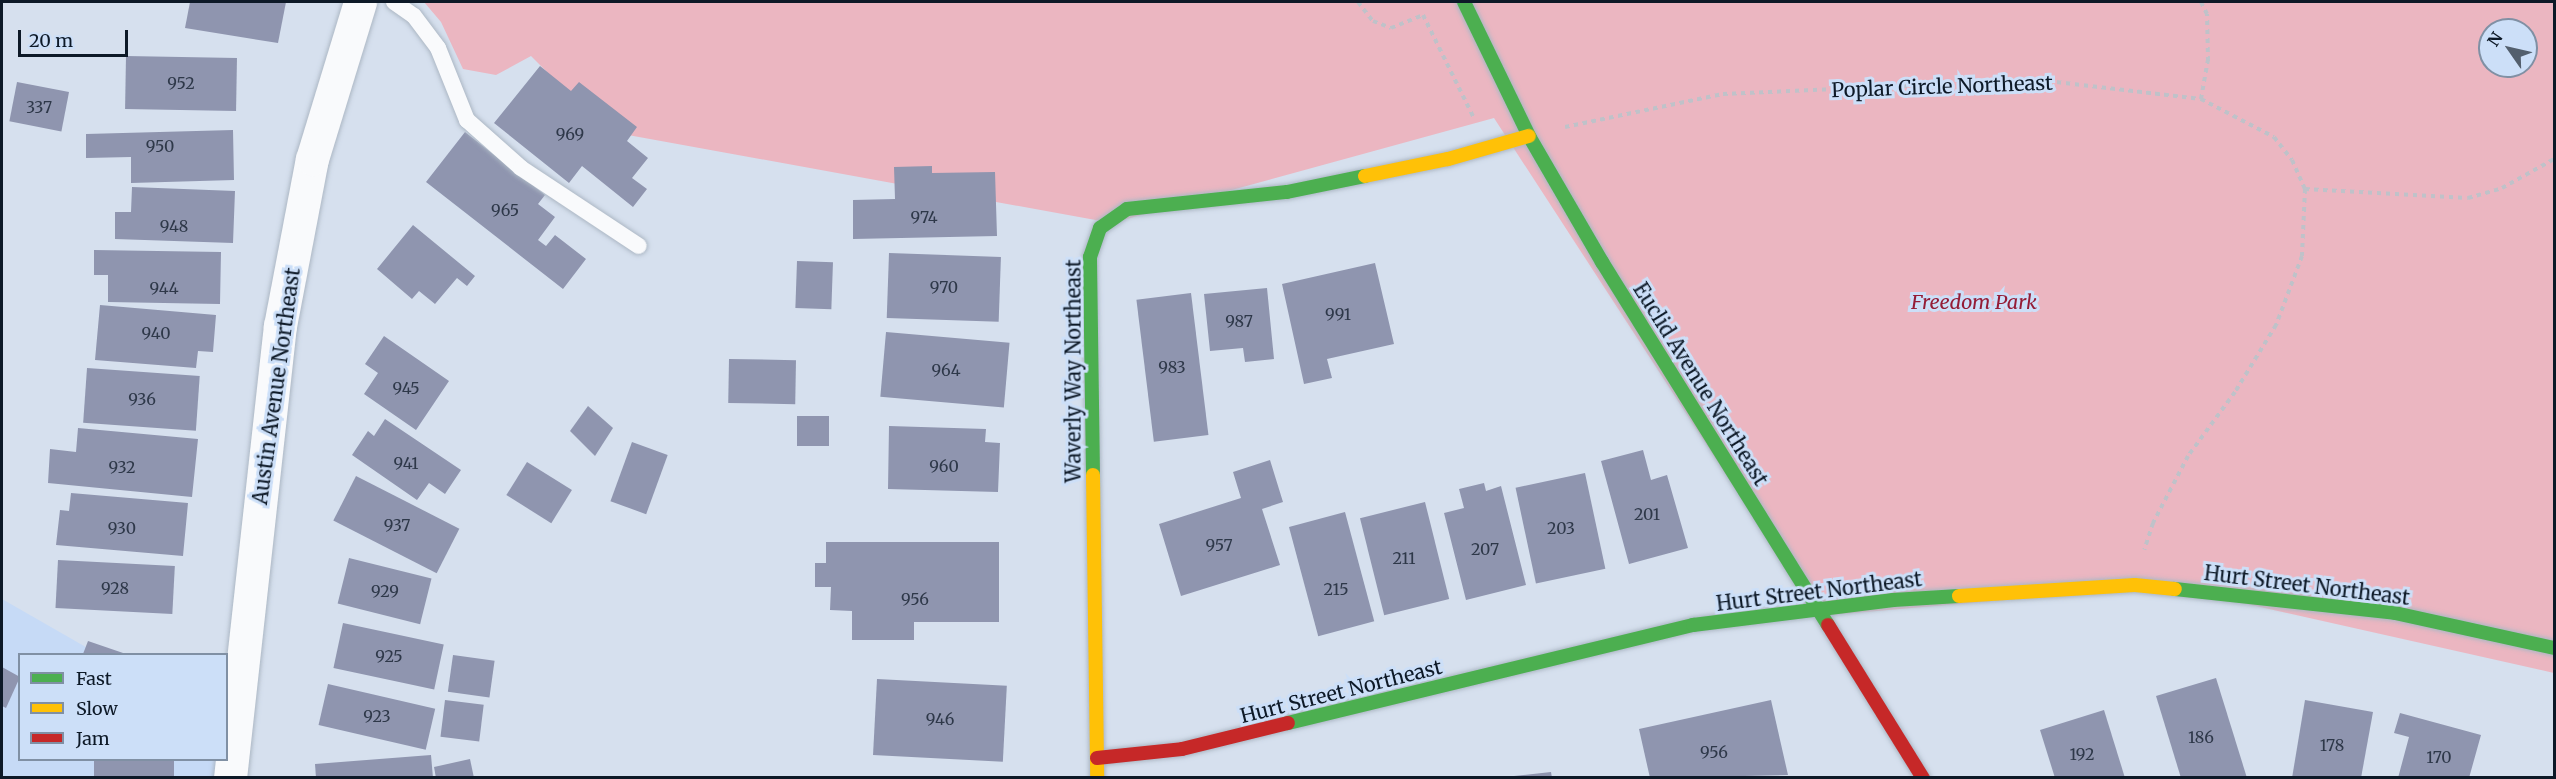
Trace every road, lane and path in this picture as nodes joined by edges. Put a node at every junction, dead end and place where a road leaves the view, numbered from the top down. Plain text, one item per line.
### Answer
1 (360, 2) edge
2 (394, 2) edge
3 (1358, 2) edge
4 (1464, 2) edge
5 (2201, 2) edge
6 (2200, 99) junction
7 (1529, 136) junction
8 (2554, 159) edge
9 (2305, 189) junction
10 (639, 246) dead end
11 (2135, 585) junction
12 (1819, 609) junction
13 (2554, 648) edge
14 (1097, 758) junction
15 (230, 777) edge
16 (1097, 777) edge
17 (1923, 777) edge

1 - 15 street, Austin Avenue Northeast
2 - 10 lane
3 - 7 path
4 - 7 street, Euclid Avenue Northeast
5 - 6 path
6 - 7 path, Poplar Circle Northeast
6 - 9 path, Poplar Circle Northeast
7 - 12 street, Euclid Avenue Northeast
7 - 14 street, Waverly Way Northeast
8 - 9 path
9 - 11 path, Poplar Circle Northeast
11 - 12 street, Hurt Street Northeast
11 - 13 street, Hurt Street Northeast
12 - 14 street, Hurt Street Northeast
12 - 17 street, Euclid Avenue Northeast
14 - 16 street, Waverly Way Northeast

